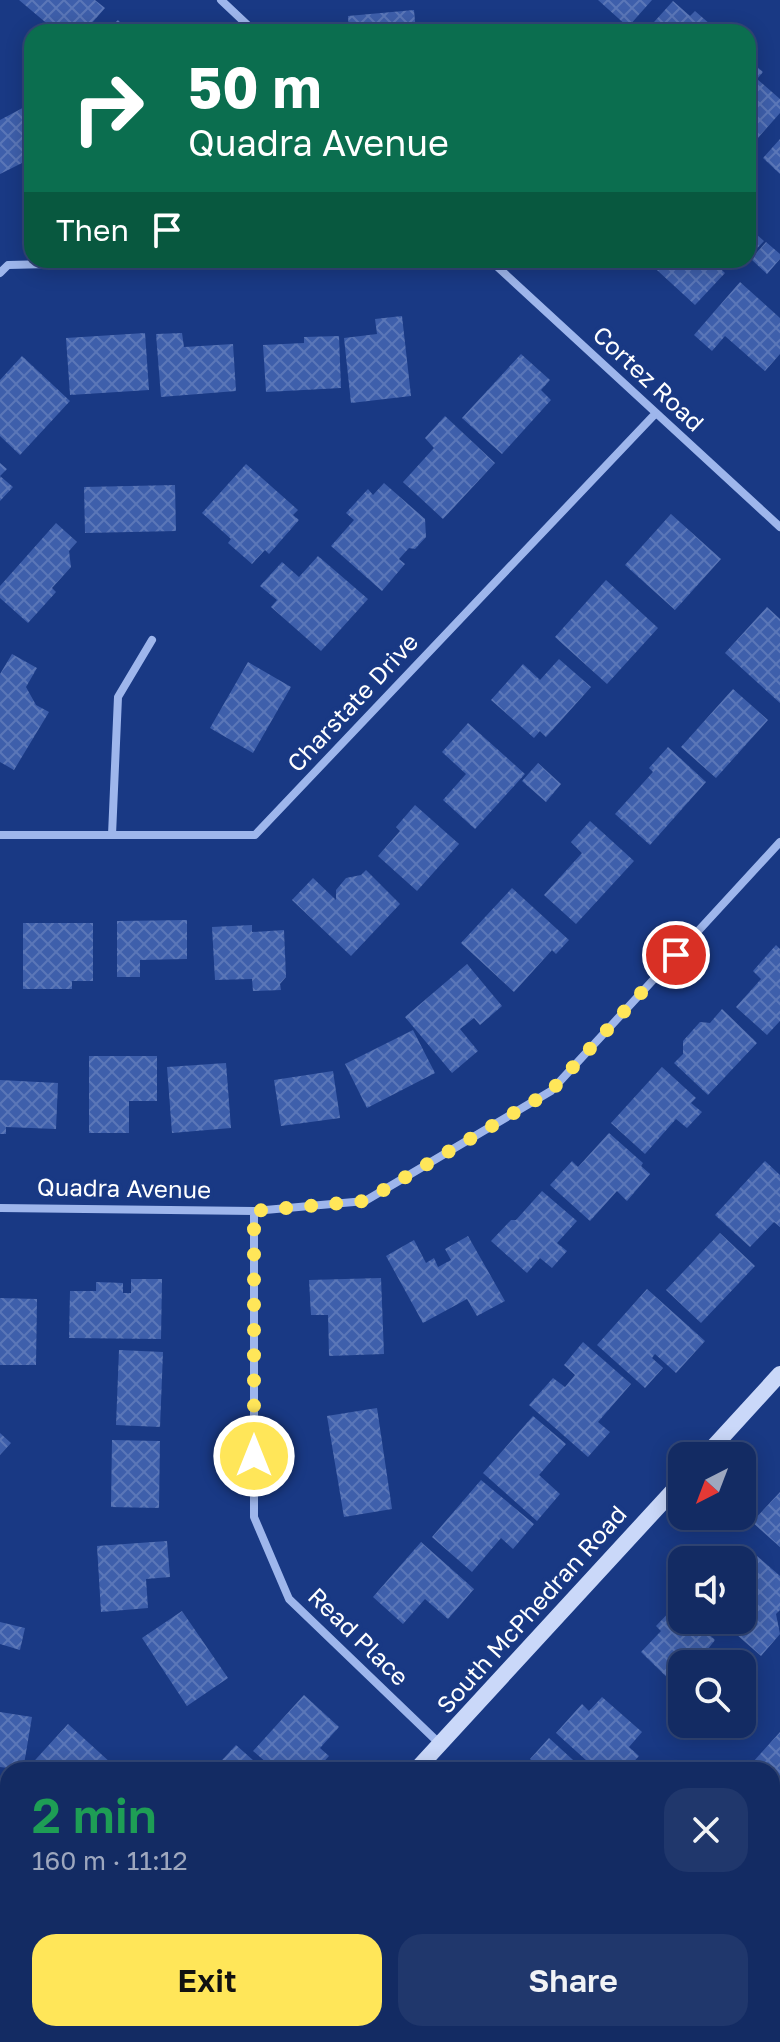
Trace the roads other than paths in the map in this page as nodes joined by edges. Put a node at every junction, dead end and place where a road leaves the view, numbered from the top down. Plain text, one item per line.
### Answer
1 (221, 0) edge
2 (246, 24) edge
3 (24, 265) edge
4 (499, 268) edge
5 (0, 273) edge
6 (656, 413) junction
7 (780, 527) edge
8 (152, 640) dead end
9 (0, 835) edge
10 (112, 835) junction
11 (780, 842) edge
12 (0, 1208) edge
13 (254, 1211) junction
14 (780, 1374) edge
15 (718, 1442) edge
16 (668, 1496) edge
17 (441, 1745) junction
18 (424, 1762) edge

1 - 2 street
3 - 5 street
4 - 6 street, Cortez Road
6 - 7 street, Cortez Road
6 - 10 street, Charstate Drive
8 - 10 street
9 - 10 street, Charstate Drive
11 - 13 street, Quadra Avenue
12 - 13 street, Quadra Avenue
13 - 17 street, Read Place
14 - 15 street
16 - 17 street, South McPhedran Road
17 - 18 street, South McPhedran Road

